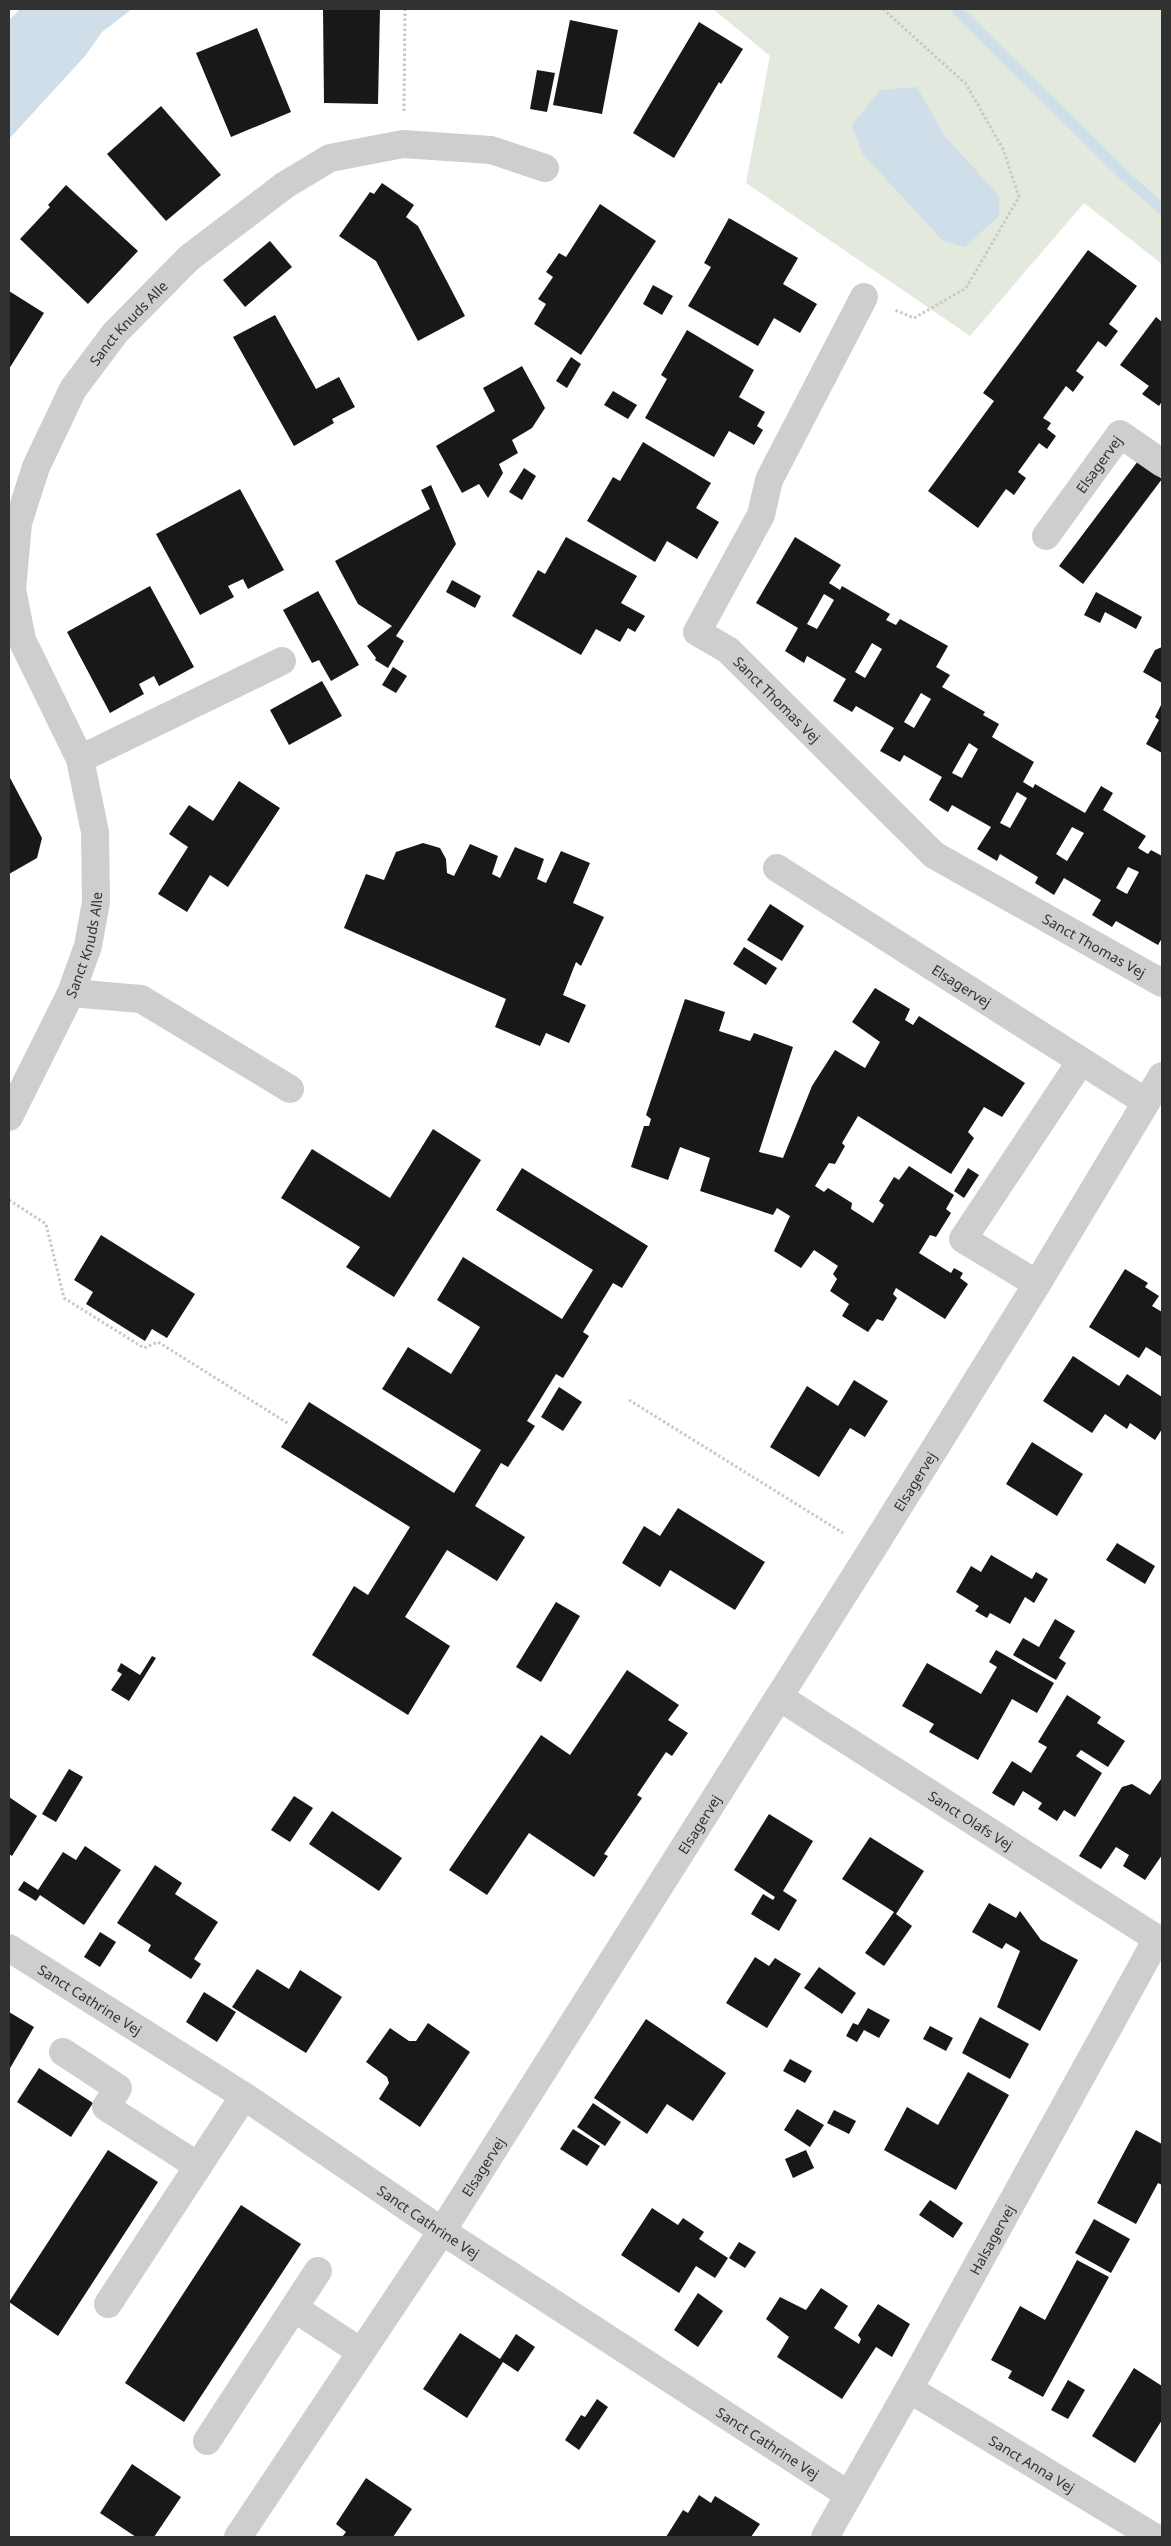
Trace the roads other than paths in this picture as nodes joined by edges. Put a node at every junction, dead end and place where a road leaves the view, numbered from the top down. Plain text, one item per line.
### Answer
1 (545, 168) dead end
2 (864, 297) road end
3 (1162, 464) edge
4 (1046, 536) dead end
5 (282, 661) dead end
6 (80, 759) junction
7 (777, 868) dead end
8 (1162, 983) edge
9 (71, 993) junction
10 (1081, 1061) junction
11 (1162, 1076) edge
12 (290, 1089) dead end
13 (1146, 1102) junction
14 (9, 1117) edge
15 (1037, 1284) junction
16 (779, 1697) junction
17 (1160, 1941) edge
18 (9, 1948) edge
19 (63, 2052) dead end
20 (244, 2096) junction
21 (198, 2166) junction
22 (442, 2231) junction
23 (318, 2271) dead end
24 (108, 2304) dead end
25 (294, 2308) junction
26 (361, 2352) junction
27 (910, 2389) junction
28 (207, 2441) dead end
29 (848, 2495) junction
30 (238, 2537) edge
31 (825, 2537) edge
32 (1154, 2537) edge

1 - 6 street, Sanct Knuds Alle
2 - 8 street, Sanct Thomas Vej
3 - 4 street, Elsagervej
5 - 6 street
6 - 9 street, Sanct Knuds Alle
7 - 10 street, Elsagervej
9 - 12 street
9 - 14 street, Sanct Knuds Alle
10 - 13 street, Elsagervej
10 - 15 street
11 - 13 street, Elsagervej
13 - 15 street, Elsagervej
15 - 16 street, Elsagervej
16 - 17 street, Sanct Olafs Vej
16 - 22 street, Elsagervej
17 - 27 street, Halsagervej
18 - 20 street, Sanct Cathrine Vej
19 - 21 street
20 - 21 street
20 - 22 street, Sanct Cathrine Vej
21 - 24 street
22 - 26 street, Elsagervej
22 - 29 street, Sanct Cathrine Vej
23 - 25 street
25 - 26 street
25 - 28 street
26 - 30 street, Elsagervej
27 - 29 street, Halsagervej
27 - 32 street, Sanct Anna Vej
29 - 31 street, Halsagervej

